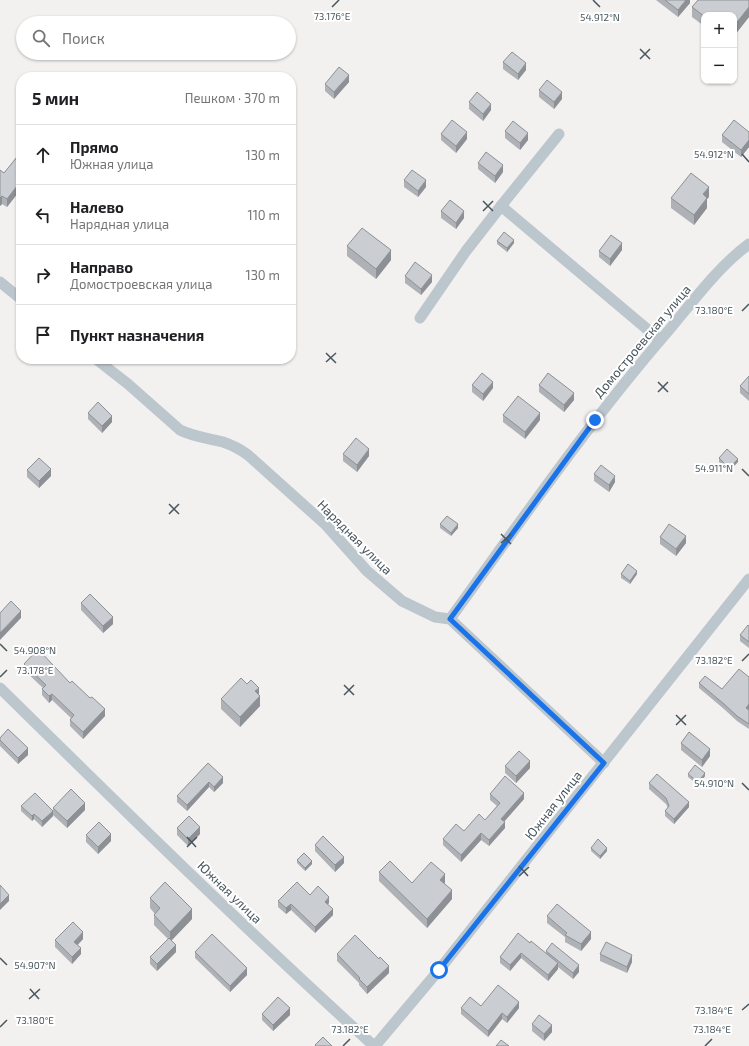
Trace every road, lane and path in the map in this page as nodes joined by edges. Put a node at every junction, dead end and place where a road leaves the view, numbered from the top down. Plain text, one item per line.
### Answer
1 (559, 134) dead end
2 (500, 206) junction
3 (749, 244) edge
4 (0, 282) edge
5 (16, 294) edge
6 (420, 318) dead end
7 (660, 340) junction
8 (102, 364) edge
9 (749, 579) edge
10 (450, 619) junction
11 (0, 688) edge
12 (604, 763) junction
13 (374, 1046) edge

1 - 2 street
2 - 6 street
2 - 7 street
3 - 7 street, Домостроевская улица
4 - 5 street
7 - 10 street, Домостроевская улица
8 - 10 street, Нарядная улица
9 - 12 street, Южная улица
10 - 12 street
11 - 13 street, Южная улица
12 - 13 street, Южная улица

